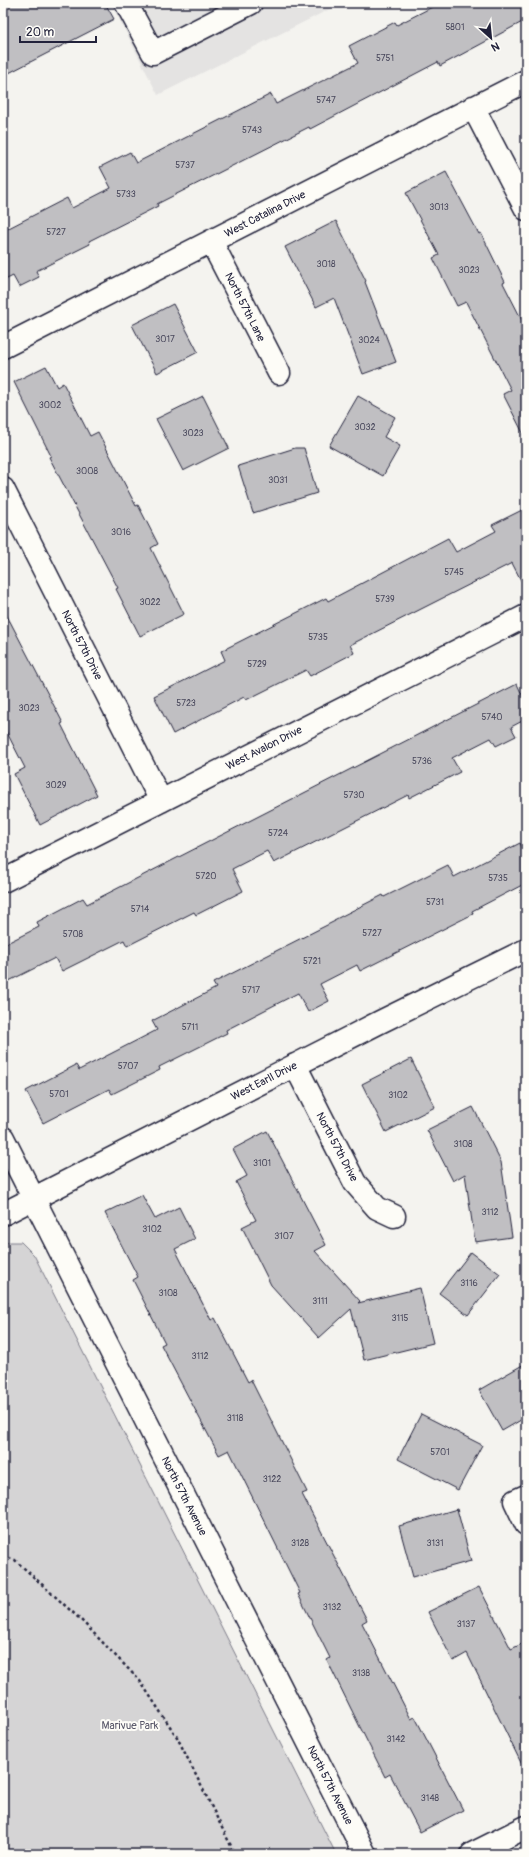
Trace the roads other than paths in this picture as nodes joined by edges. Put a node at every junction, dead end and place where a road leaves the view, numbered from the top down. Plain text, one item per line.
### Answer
1 (126, 3) edge
2 (250, 3) edge
3 (526, 81) edge
4 (473, 107) junction
5 (526, 209) edge
6 (211, 241) junction
7 (3, 347) edge
8 (279, 373) dead end
9 (3, 489) edge
10 (526, 616) edge
11 (161, 801) junction
12 (3, 881) edge
13 (526, 950) edge
14 (295, 1065) junction
15 (3, 1138) edge
16 (34, 1199) junction
17 (3, 1214) edge
18 (394, 1216) dead end
19 (520, 1499) edge
20 (526, 1524) edge
21 (526, 1827) edge
22 (365, 1854) edge
23 (472, 1854) edge

1 - 2 street
3 - 4 street, West Catalina Drive
4 - 5 street
4 - 6 street, West Catalina Drive
6 - 7 street, West Catalina Drive
6 - 8 street, North 57th Lane
9 - 11 street, North 57th Drive
10 - 11 street, West Avalon Drive
11 - 12 street, West Avalon Drive
13 - 14 street, West Earll Drive
14 - 16 street, West Earll Drive
14 - 18 street, North 57th Drive
15 - 16 street, North 57th Avenue
16 - 17 street, West Earll Drive
16 - 22 street, North 57th Avenue
19 - 20 street
21 - 23 street

